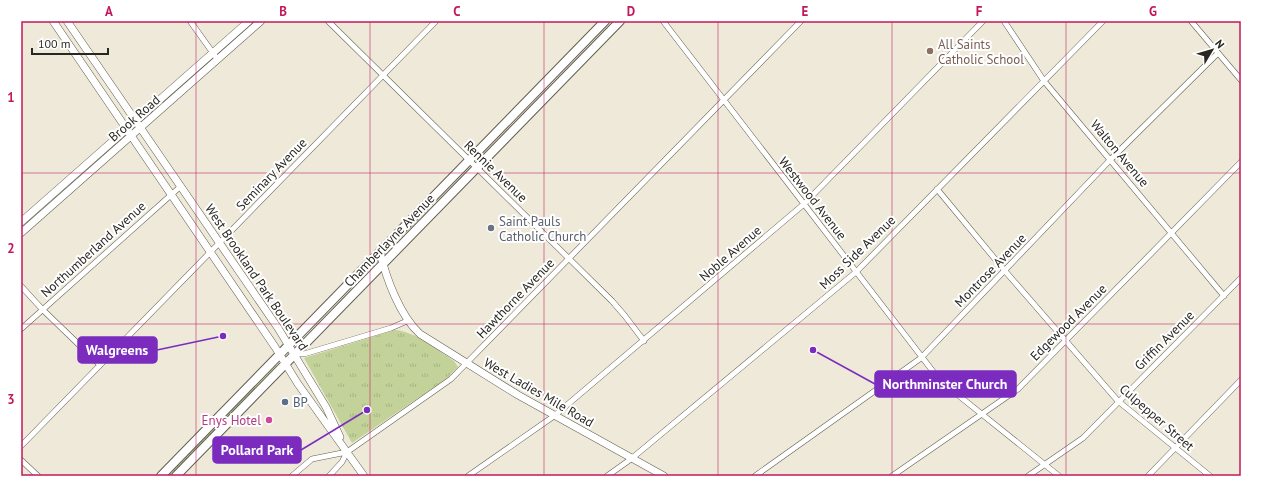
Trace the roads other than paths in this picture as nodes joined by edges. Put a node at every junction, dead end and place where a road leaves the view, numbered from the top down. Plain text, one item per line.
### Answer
1 (53, 21) edge
2 (67, 21) edge
3 (190, 21) edge
4 (249, 21) edge
5 (261, 21) edge
6 (328, 21) edge
7 (436, 21) edge
8 (605, 21) edge
9 (620, 21) edge
10 (663, 21) edge
11 (801, 21) edge
12 (983, 21) edge
13 (1004, 21) edge
14 (1103, 21) edge
15 (1191, 21) edge
16 (213, 53) junction
17 (1218, 53) junction
18 (218, 60) junction
19 (383, 75) junction
20 (1241, 80) edge
21 (1044, 81) junction
22 (724, 100) junction
23 (136, 121) junction
24 (141, 128) junction
25 (127, 130) junction
26 (131, 137) junction
27 (1111, 159) junction
28 (469, 160) junction
29 (1241, 162) edge
30 (477, 167) junction
31 (181, 186) junction
32 (937, 189) junction
33 (171, 195) junction
34 (804, 204) junction
35 (21, 222) edge
36 (21, 233) edge
37 (1172, 233) junction
38 (220, 243) junction
39 (380, 252) junction
40 (210, 253) junction
41 (569, 259) junction
42 (383, 264) junction
43 (1005, 271) junction
44 (856, 272) junction
45 (1241, 278) edge
46 (21, 286) edge
47 (1224, 296) junction
48 (42, 309) junction
49 (408, 321) junction
50 (21, 329) edge
51 (644, 341) junction
52 (1065, 341) junction
53 (289, 345) junction
54 (280, 354) junction
55 (295, 354) junction
56 (921, 358) junction
57 (286, 364) junction
58 (466, 364) junction
59 (100, 365) junction
60 (1241, 380) edge
61 (1118, 401) junction
62 (982, 414) junction
63 (554, 416) junction
64 (21, 446) edge
65 (1175, 448) junction
66 (347, 452) junction
67 (632, 459) junction
68 (21, 460) edge
69 (1045, 464) junction
70 (38, 476) edge
71 (161, 476) edge
72 (176, 476) edge
73 (292, 476) edge
74 (329, 476) edge
75 (364, 476) edge
76 (468, 476) edge
77 (607, 476) edge
78 (664, 476) edge
79 (755, 476) edge
80 (892, 476) edge
81 (1028, 476) edge
82 (1059, 476) edge
83 (1148, 476) edge
84 (1210, 476) edge

1 - 25 main road, West Brookland Park Boulevard
2 - 23 main road, West Brookland Park Boulevard
3 - 16 street
4 - 16 main road, Brook Road
5 - 18 main road, Brook Road
6 - 19 street, Rennie Avenue
7 - 19 street, Seminary Avenue
8 - 28 main road, Chamberlayne Avenue
9 - 30 main road, Chamberlayne Avenue
10 - 22 street, Westwood Avenue
11 - 22 street, Hawthorne Avenue
12 - 34 street, Noble Avenue
13 - 21 street, Walton Avenue
14 - 21 street, Moss Side Avenue
15 - 17 street
16 - 18 street
16 - 23 main road, Brook Road
17 - 20 street
17 - 27 street, Montrose Avenue
18 - 24 main road, Brook Road
19 - 28 street, Rennie Avenue
19 - 38 street, Seminary Avenue
21 - 27 street, Walton Avenue
21 - 32 street, Moss Side Avenue
22 - 34 street, Westwood Avenue
22 - 41 street, Hawthorne Avenue
23 - 24 main road, West Brookland Park Boulevard
23 - 25 main road, Brook Road
24 - 26 main road, Brook Road
24 - 31 main road, West Brookland Park Boulevard
25 - 26 main road, West Brookland Park Boulevard
25 - 35 main road, Brook Road
26 - 33 main road, West Brookland Park Boulevard
26 - 36 main road, Brook Road
27 - 37 street, Walton Avenue
27 - 43 street, Montrose Avenue
28 - 30 street, Rennie Avenue
28 - 39 main road, Chamberlayne Avenue
29 - 37 street, Edgewood Avenue
30 - 41 street, Rennie Avenue
30 - 42 main road, Chamberlayne Avenue
31 - 33 street, Northumberland Avenue
31 - 38 main road, West Brookland Park Boulevard
32 - 43 street, Culpepper Street
32 - 44 street, Moss Side Avenue
33 - 40 main road, West Brookland Park Boulevard
33 - 48 street, Northumberland Avenue
34 - 44 street, Westwood Avenue
34 - 51 street, Noble Avenue
37 - 47 street, Walton Avenue
37 - 52 street, Edgewood Avenue
38 - 40 street, Seminary Avenue
38 - 53 main road, West Brookland Park Boulevard
39 - 42 main road, West Ladies Mile Road
39 - 53 main road, Chamberlayne Avenue
40 - 54 main road, West Brookland Park Boulevard
40 - 59 street, Seminary Avenue
41 - 51 street, Rennie Avenue
41 - 58 street, Hawthorne Avenue
42 - 49 main road, West Ladies Mile Road
42 - 55 main road, Chamberlayne Avenue
43 - 52 street, Culpepper Street
43 - 56 street, Montrose Avenue
44 - 56 street, Westwood Avenue
44 - 67 street, Moss Side Avenue
45 - 47 street, Griffin Avenue
46 - 48 street
47 - 61 street, Griffin Avenue
48 - 50 street, Northumberland Avenue
48 - 59 street
49 - 55 street
49 - 58 main road, West Ladies Mile Road
51 - 63 street, Noble Avenue
52 - 61 street, Culpepper Street
52 - 62 street, Edgewood Avenue
53 - 54 main road, Chamberlayne Avenue
53 - 55 main road, West Brookland Park Boulevard
54 - 57 main road, West Brookland Park Boulevard
54 - 71 main road, Chamberlayne Avenue
55 - 57 main road, Chamberlayne Avenue
55 - 66 main road, West Brookland Park Boulevard
56 - 62 street, Westwood Avenue
56 - 79 street, Montrose Avenue
57 - 66 main road, West Brookland Park Boulevard
57 - 72 main road, Chamberlayne Avenue
58 - 63 main road, West Ladies Mile Road
58 - 66 street, Hawthorne Avenue
59 - 64 street, Seminary Avenue
60 - 65 street
61 - 65 street, Culpepper Street
61 - 69 street, Griffin Avenue
62 - 69 street, Westwood Avenue
62 - 80 street, Edgewood Avenue
63 - 67 main road, West Ladies Mile Road
63 - 76 street, Noble Avenue
65 - 83 street
65 - 84 street, Culpepper Street
66 - 73 street, Hawthorne Avenue
66 - 74 street, Hawthorne Avenue
66 - 75 main road, West Brookland Park Boulevard
67 - 77 street, Moss Side Avenue
67 - 78 main road, West Ladies Mile Road
68 - 70 street
69 - 81 street, Griffin Avenue
69 - 82 street, Westwood Avenue

